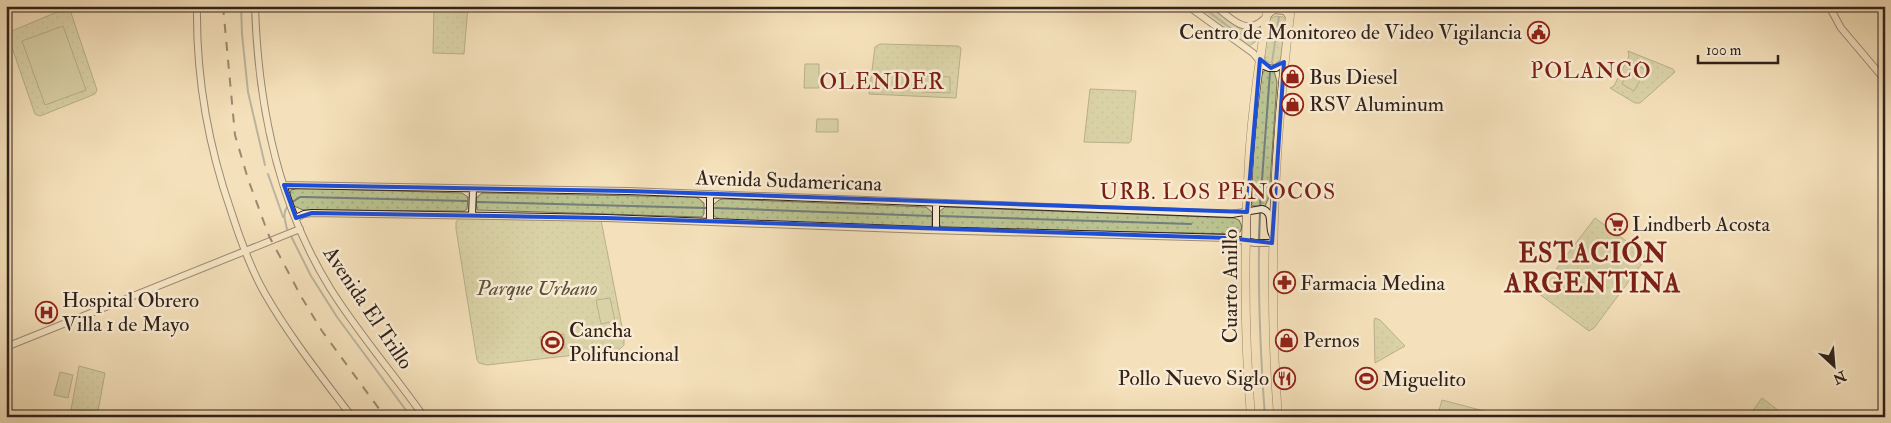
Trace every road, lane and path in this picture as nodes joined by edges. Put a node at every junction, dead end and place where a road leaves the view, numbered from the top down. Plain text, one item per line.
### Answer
1 (196, 6) edge
2 (255, 6) edge
3 (1188, 6) edge
4 (1215, 6) edge
5 (1268, 6) edge
6 (1291, 6) edge
7 (1829, 6) edge
8 (1836, 6) edge
9 (1833, 15) junction
10 (1266, 18) junction
11 (1290, 18) junction
12 (1260, 59) junction
13 (1284, 62) junction
14 (1885, 80) edge
15 (284, 185) junction
16 (473, 189) junction
17 (710, 194) junction
18 (936, 203) junction
19 (1247, 212) junction
20 (472, 215) junction
21 (296, 218) junction
22 (710, 222) junction
23 (300, 229) junction
24 (936, 230) junction
25 (1272, 234) junction
26 (1246, 241) junction
27 (1269, 243) junction
28 (245, 251) junction
29 (6, 347) edge
30 (352, 417) edge
31 (424, 417) edge
32 (1252, 417) edge
33 (1278, 417) edge

1 - 28 street
2 - 15 street, Avenida El Trillo
3 - 12 street
4 - 10 street
5 - 10 highway, Cuarto Anillo
6 - 11 highway
7 - 9 street
8 - 9 street
9 - 14 street
10 - 11 street
10 - 12 highway, Cuarto Anillo
11 - 13 highway
12 - 13 street
12 - 19 highway, Cuarto Anillo
13 - 25 highway
15 - 16 street, Avenida Sudamericana
15 - 21 street, Avenida El Trillo
16 - 17 street, Avenida Sudamericana
16 - 20 street
17 - 18 street, Avenida Sudamericana
17 - 22 street
18 - 19 street, Avenida Sudamericana
18 - 24 street
19 - 25 street, Avenida Sudamericana
19 - 26 highway, Cuarto Anillo
20 - 21 street, Avenida Sudamericana
20 - 22 street, Avenida Sudamericana
21 - 23 street, Avenida El Trillo
22 - 24 street, Avenida Sudamericana
23 - 28 street
23 - 31 street, Avenida El Trillo
24 - 26 street, Avenida Sudamericana
25 - 27 highway
26 - 27 street, Avenida Sudamericana
26 - 32 highway, Cuarto Anillo
27 - 33 highway
28 - 29 street
28 - 30 street

